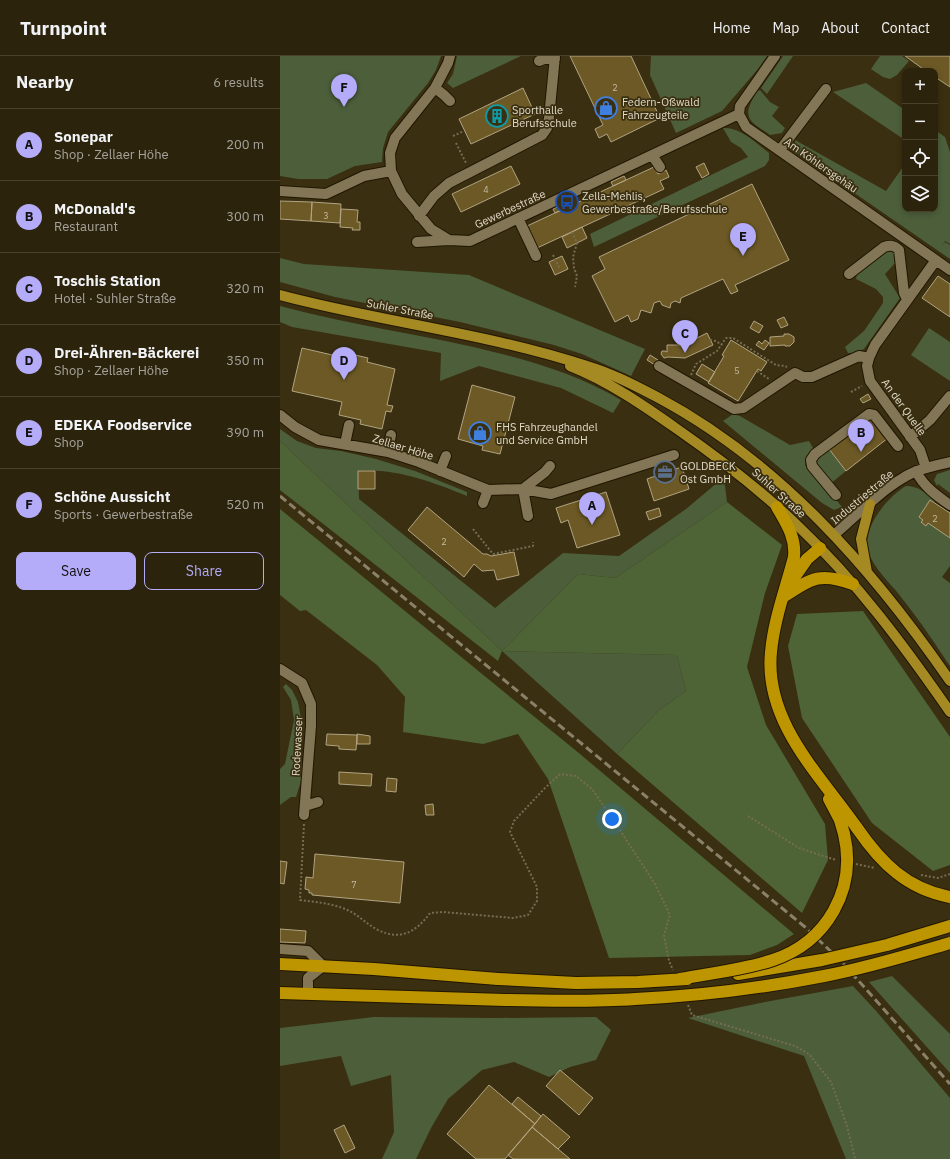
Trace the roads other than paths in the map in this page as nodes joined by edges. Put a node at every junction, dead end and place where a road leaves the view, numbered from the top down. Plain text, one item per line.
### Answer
1 (450, 56) edge
2 (774, 56) edge
3 (555, 57) edge
4 (539, 61) dead end
5 (435, 88) junction
6 (826, 89) dead end
7 (450, 101) dead end
8 (739, 114) junction
9 (780, 150) junction
10 (652, 155) junction
11 (660, 167) dead end
12 (391, 171) junction
13 (280, 192) edge
14 (419, 216) junction
15 (518, 218) junction
16 (516, 233) dead end
17 (449, 240) junction
18 (417, 242) dead end
19 (536, 256) dead end
20 (936, 260) junction
21 (950, 270) edge
22 (849, 274) dead end
23 (280, 295) edge
24 (907, 299) junction
25 (515, 347) junction
26 (869, 358) junction
27 (659, 366) dead end
28 (950, 396) edge
29 (280, 415) edge
30 (349, 425) dead end
31 (391, 435) dead end
32 (910, 436) junction
33 (346, 444) junction
34 (898, 446) dead end
35 (388, 452) junction
36 (674, 455) dead end
37 (446, 456) dead end
38 (950, 462) edge
39 (550, 466) dead end
40 (921, 470) junction
41 (440, 471) junction
42 (523, 489) junction
43 (488, 490) junction
44 (836, 495) dead end
45 (483, 503) dead end
46 (870, 504) junction
47 (950, 505) edge
48 (777, 507) junction
49 (528, 516) dead end
50 (834, 535) junction
51 (820, 548) junction
52 (868, 574) junction
53 (853, 584) junction
54 (783, 597) junction
55 (281, 672) edge
56 (950, 681) edge
57 (950, 712) edge
58 (813, 770) junction
59 (318, 802) dead end
60 (950, 897) edge
61 (950, 926) edge
62 (950, 942) edge
63 (280, 949) edge
64 (280, 964) edge
65 (323, 966) junction
66 (677, 976) junction
67 (280, 992) edge
68 (308, 994) junction

1 - 5 street, Gewerbestraße
2 - 8 street
3 - 4 street
3 - 14 street
5 - 7 street
5 - 12 street, Gewerbestraße
6 - 9 street
8 - 9 street, Am Köhlersgehäu
8 - 10 street, Gewerbestraße
9 - 20 street, Am Köhlersgehäu
10 - 11 street
10 - 15 street, Gewerbestraße
12 - 13 street
12 - 14 street, Gewerbestraße
14 - 17 street, Gewerbestraße
15 - 16 street
15 - 17 street, Gewerbestraße
15 - 19 street
17 - 18 street
20 - 21 street, Am Köhlersgehäu
20 - 24 street, An der Quelle
22 - 24 street
23 - 25 main road, Suhler Straße
24 - 26 street, An der Quelle
25 - 48 main road, Suhler Straße
25 - 50 main road, Suhler Straße
26 - 27 street
26 - 32 street, An der Quelle
28 - 32 street
29 - 33 street, Zellaer Höhe
30 - 33 street
31 - 35 street
32 - 40 street, An der Quelle
33 - 35 street, Zellaer Höhe
34 - 44 street
35 - 41 street, Zellaer Höhe
36 - 42 street, Zellaer Höhe
37 - 41 street
38 - 40 street, Industriestraße
39 - 42 street
40 - 46 street, Industriestraße
40 - 47 street, An der Quelle
41 - 43 street, Zellaer Höhe
42 - 43 street, Zellaer Höhe
42 - 49 street
43 - 45 street
46 - 50 street, Industriestraße
46 - 52 main road
48 - 51 main road, Suhler Straße
48 - 54 highway
50 - 51 main road
50 - 52 main road, Suhler Straße
51 - 53 main road, Suhler Straße
51 - 54 highway
52 - 56 main road, Suhler Straße
53 - 54 highway
53 - 57 main road, Suhler Straße
54 - 58 highway
55 - 59 street, Rodewasser
58 - 60 highway, bridge
58 - 66 highway, bridge
61 - 66 highway, bridge
62 - 68 highway, bridge
63 - 65 street
64 - 65 highway
65 - 66 highway, bridge
65 - 68 street
67 - 68 highway

